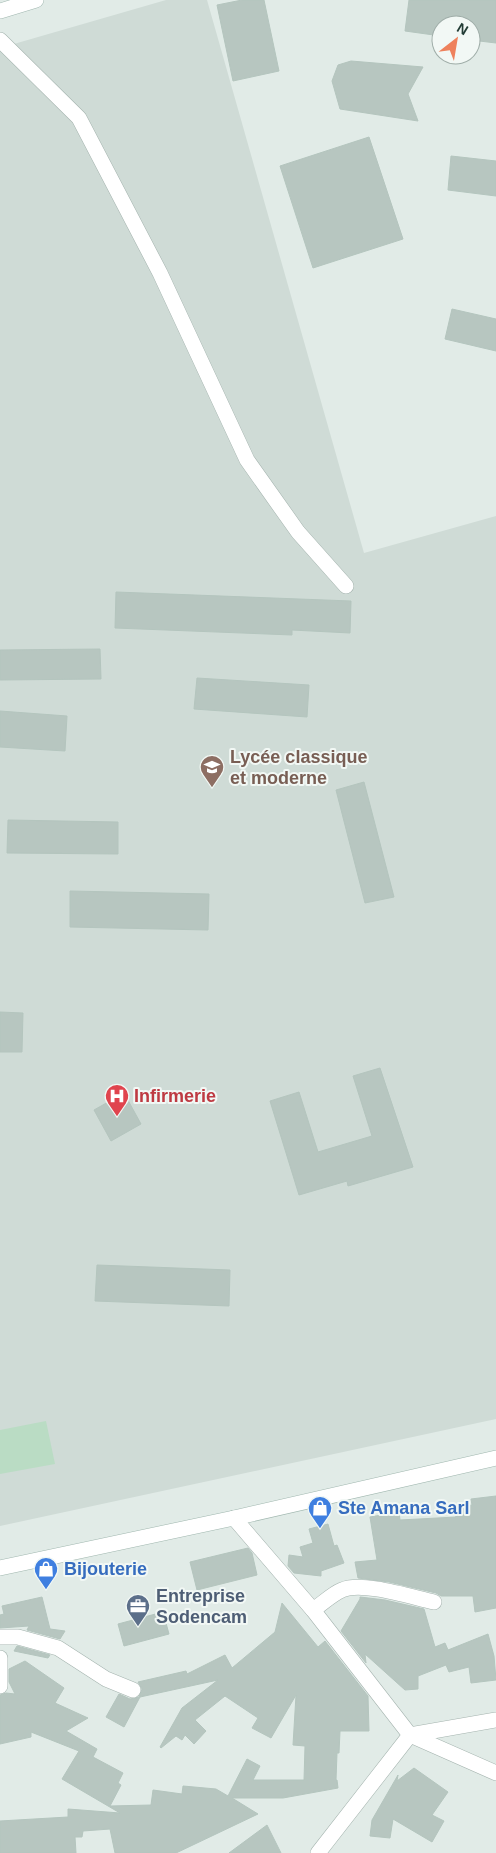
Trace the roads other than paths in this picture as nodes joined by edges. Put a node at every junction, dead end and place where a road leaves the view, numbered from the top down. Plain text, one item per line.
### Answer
1 (36, 0) edge
2 (0, 11) edge
3 (0, 40) edge
4 (346, 586) dead end
5 (496, 1458) edge
6 (234, 1518) junction
7 (0, 1568) edge
8 (434, 1602) dead end
9 (313, 1610) junction
10 (0, 1637) edge
11 (0, 1658) edge
12 (0, 1686) edge
13 (133, 1690) dead end
14 (496, 1720) edge
15 (410, 1734) junction
16 (496, 1773) edge
17 (318, 1853) edge

1 - 2 street
3 - 4 street
5 - 6 street
6 - 7 street
6 - 9 street
8 - 9 street
9 - 15 street
10 - 13 street
11 - 12 street
14 - 15 street
15 - 16 street
15 - 17 street

